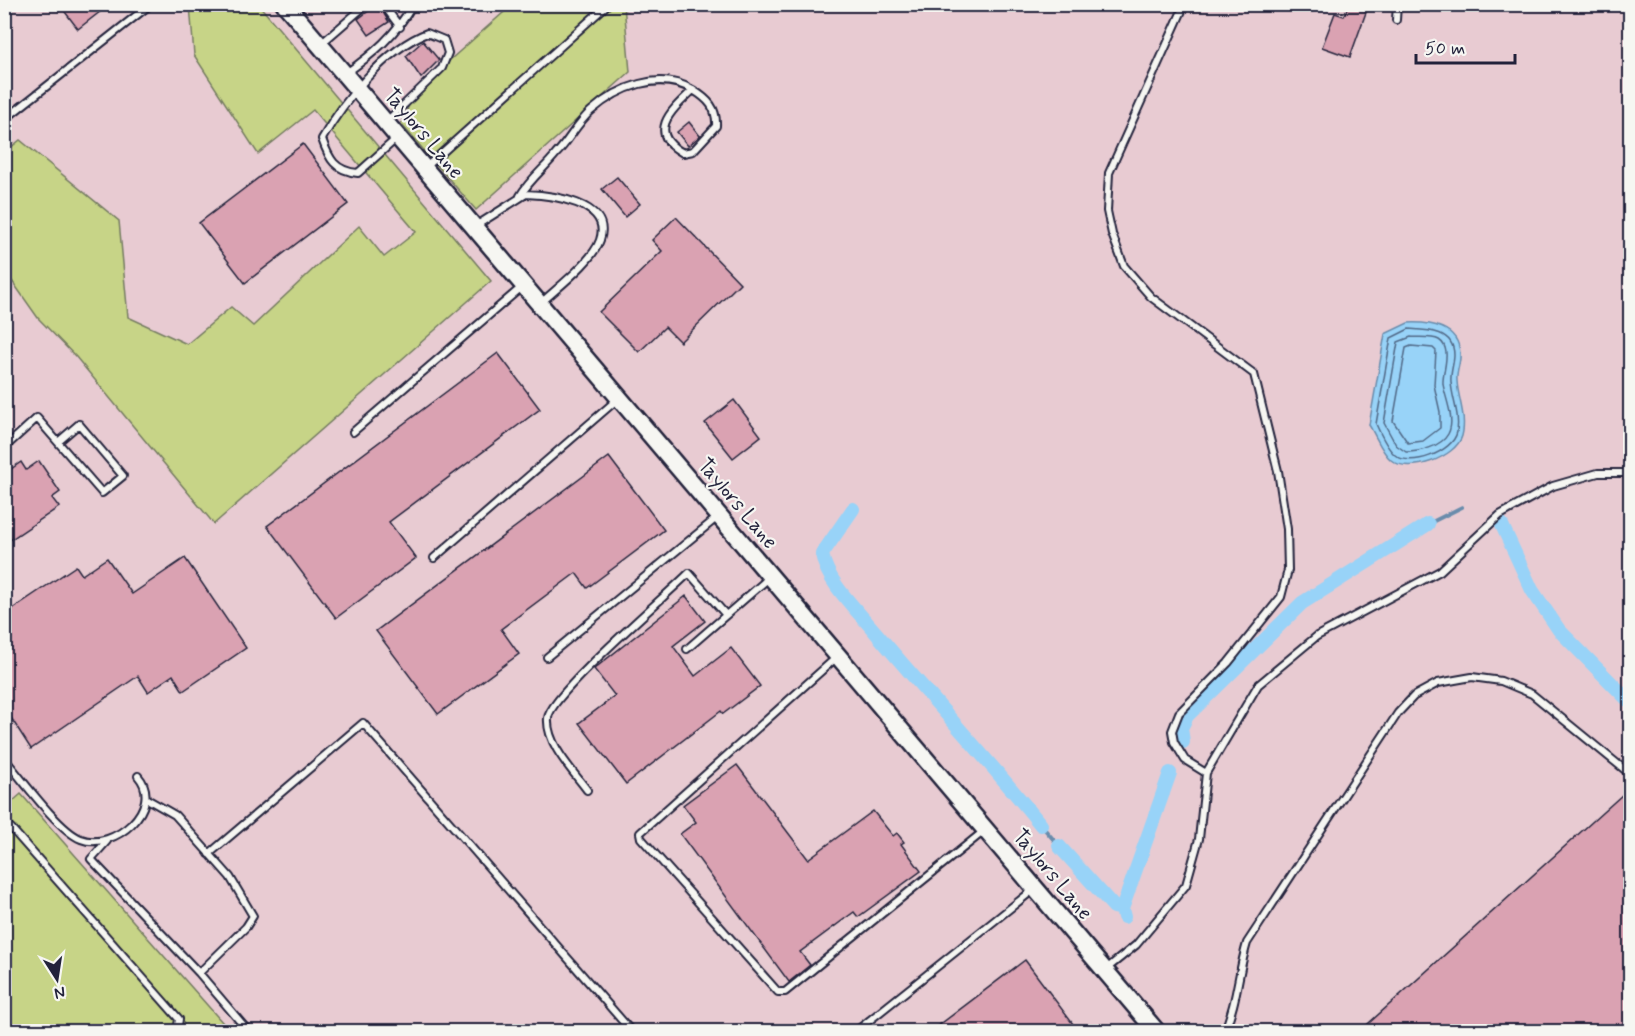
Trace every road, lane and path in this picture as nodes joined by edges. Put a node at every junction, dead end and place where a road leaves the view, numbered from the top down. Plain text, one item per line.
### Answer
1 (152, 4) edge
2 (285, 4) edge
3 (367, 4) edge
4 (383, 4) edge
5 (413, 4) edge
6 (608, 4) edge
7 (1185, 4) edge
8 (1397, 4) edge
9 (1396, 20) dead end
10 (400, 27) junction
11 (320, 45) junction
12 (345, 75) junction
13 (356, 88) junction
14 (693, 90) junction
15 (4, 120) edge
16 (386, 123) junction
17 (398, 137) junction
18 (424, 168) junction
19 (520, 196) junction
20 (474, 227) junction
21 (524, 285) junction
22 (540, 304) junction
23 (619, 398) junction
24 (353, 432) dead end
25 (58, 442) junction
26 (4, 447) edge
27 (1630, 473) edge
28 (719, 516) junction
29 (434, 558) dead end
30 (771, 576) junction
31 (726, 615) junction
32 (687, 649) dead end
33 (838, 656) junction
34 (547, 657) dead end
35 (4, 758) edge
36 (1206, 774) junction
37 (1630, 774) edge
38 (138, 776) dead end
39 (588, 790) dead end
40 (147, 799) junction
41 (985, 829) junction
42 (4, 833) edge
43 (107, 841) junction
44 (209, 854) junction
45 (1035, 888) junction
46 (1105, 970) junction
47 (199, 973) junction
48 (1155, 1031) edge
49 (177, 1032) edge
50 (249, 1032) edge
51 (632, 1032) edge
52 (855, 1032) edge
53 (1224, 1032) edge

1 - 15 lane
2 - 11 street, Taylors Lane
3 - 11 lane
4 - 10 lane
5 - 10 lane
6 - 18 lane
7 - 36 lane
8 - 9 lane
10 - 12 lane
11 - 12 street, Taylors Lane
12 - 13 street, Taylors Lane
13 - 16 street, Taylors Lane
13 - 16 lane
13 - 17 lane
14 - 14 lane
14 - 19 lane
16 - 17 street, Taylors Lane
17 - 18 street, Taylors Lane
18 - 20 street, Taylors Lane
19 - 20 lane
19 - 22 lane
20 - 21 street, Taylors Lane
21 - 22 street, Taylors Lane
21 - 24 lane
22 - 23 street, Taylors Lane
23 - 28 street, Taylors Lane
23 - 29 lane
25 - 25 lane
25 - 26 lane
27 - 36 lane
28 - 30 street, Taylors Lane
28 - 34 lane
30 - 31 lane
30 - 33 street, Taylors Lane
31 - 32 lane
31 - 39 lane
33 - 41 street, Taylors Lane
33 - 41 lane
35 - 43 lane
36 - 46 lane
37 - 53 lane
38 - 40 lane
40 - 43 lane
40 - 44 lane
41 - 45 street, Taylors Lane
42 - 49 lane
43 - 47 lane
44 - 47 lane
44 - 51 lane
45 - 46 street, Taylors Lane
45 - 52 lane
46 - 48 street, Taylors Lane
47 - 50 lane

